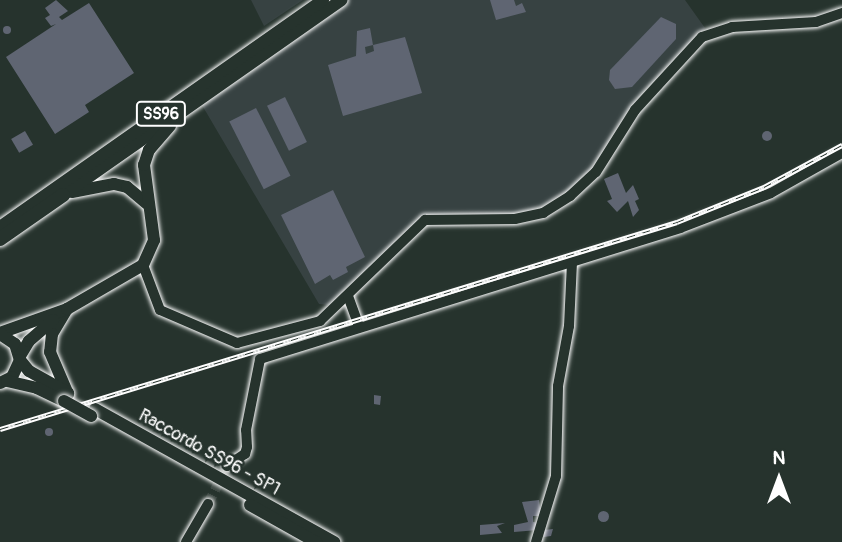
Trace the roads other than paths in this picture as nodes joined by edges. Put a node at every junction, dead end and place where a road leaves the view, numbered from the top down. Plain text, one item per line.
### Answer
1 (323, 0) edge
2 (341, 0) edge
3 (842, 13) edge
4 (183, 111) junction
5 (842, 153) edge
6 (63, 195) junction
7 (150, 206) junction
8 (0, 227) edge
9 (0, 239) edge
10 (572, 262) junction
11 (143, 265) junction
12 (348, 296) junction
13 (67, 309) junction
14 (359, 327) junction
15 (0, 334) edge
16 (20, 358) junction
17 (3, 382) edge
18 (66, 397) junction
19 (93, 412) junction
20 (227, 466) tunnel mouth
21 (208, 504) tunnel mouth
22 (186, 542) edge
23 (316, 542) edge
24 (334, 542) edge
25 (536, 542) edge

1 - 8 main road, SS96
2 - 4 main road, SS96
3 - 12 street
4 - 6 main road, SS96
4 - 7 main road
5 - 10 street
6 - 7 main road
6 - 9 highway
7 - 11 main road
10 - 14 street
10 - 25 street
11 - 12 street
11 - 13 main road
12 - 14 street
13 - 15 main road
13 - 16 main road
13 - 18 main road
14 - 20 street
15 - 16 main road
16 - 17 main road
16 - 18 main road
17 - 18 main road
18 - 19 main road, Raccordo SS96 - SP1
19 - 23 main road, Raccordo SS96 - SP1
19 - 24 main road, Raccordo SS96 - SP1
21 - 22 street

